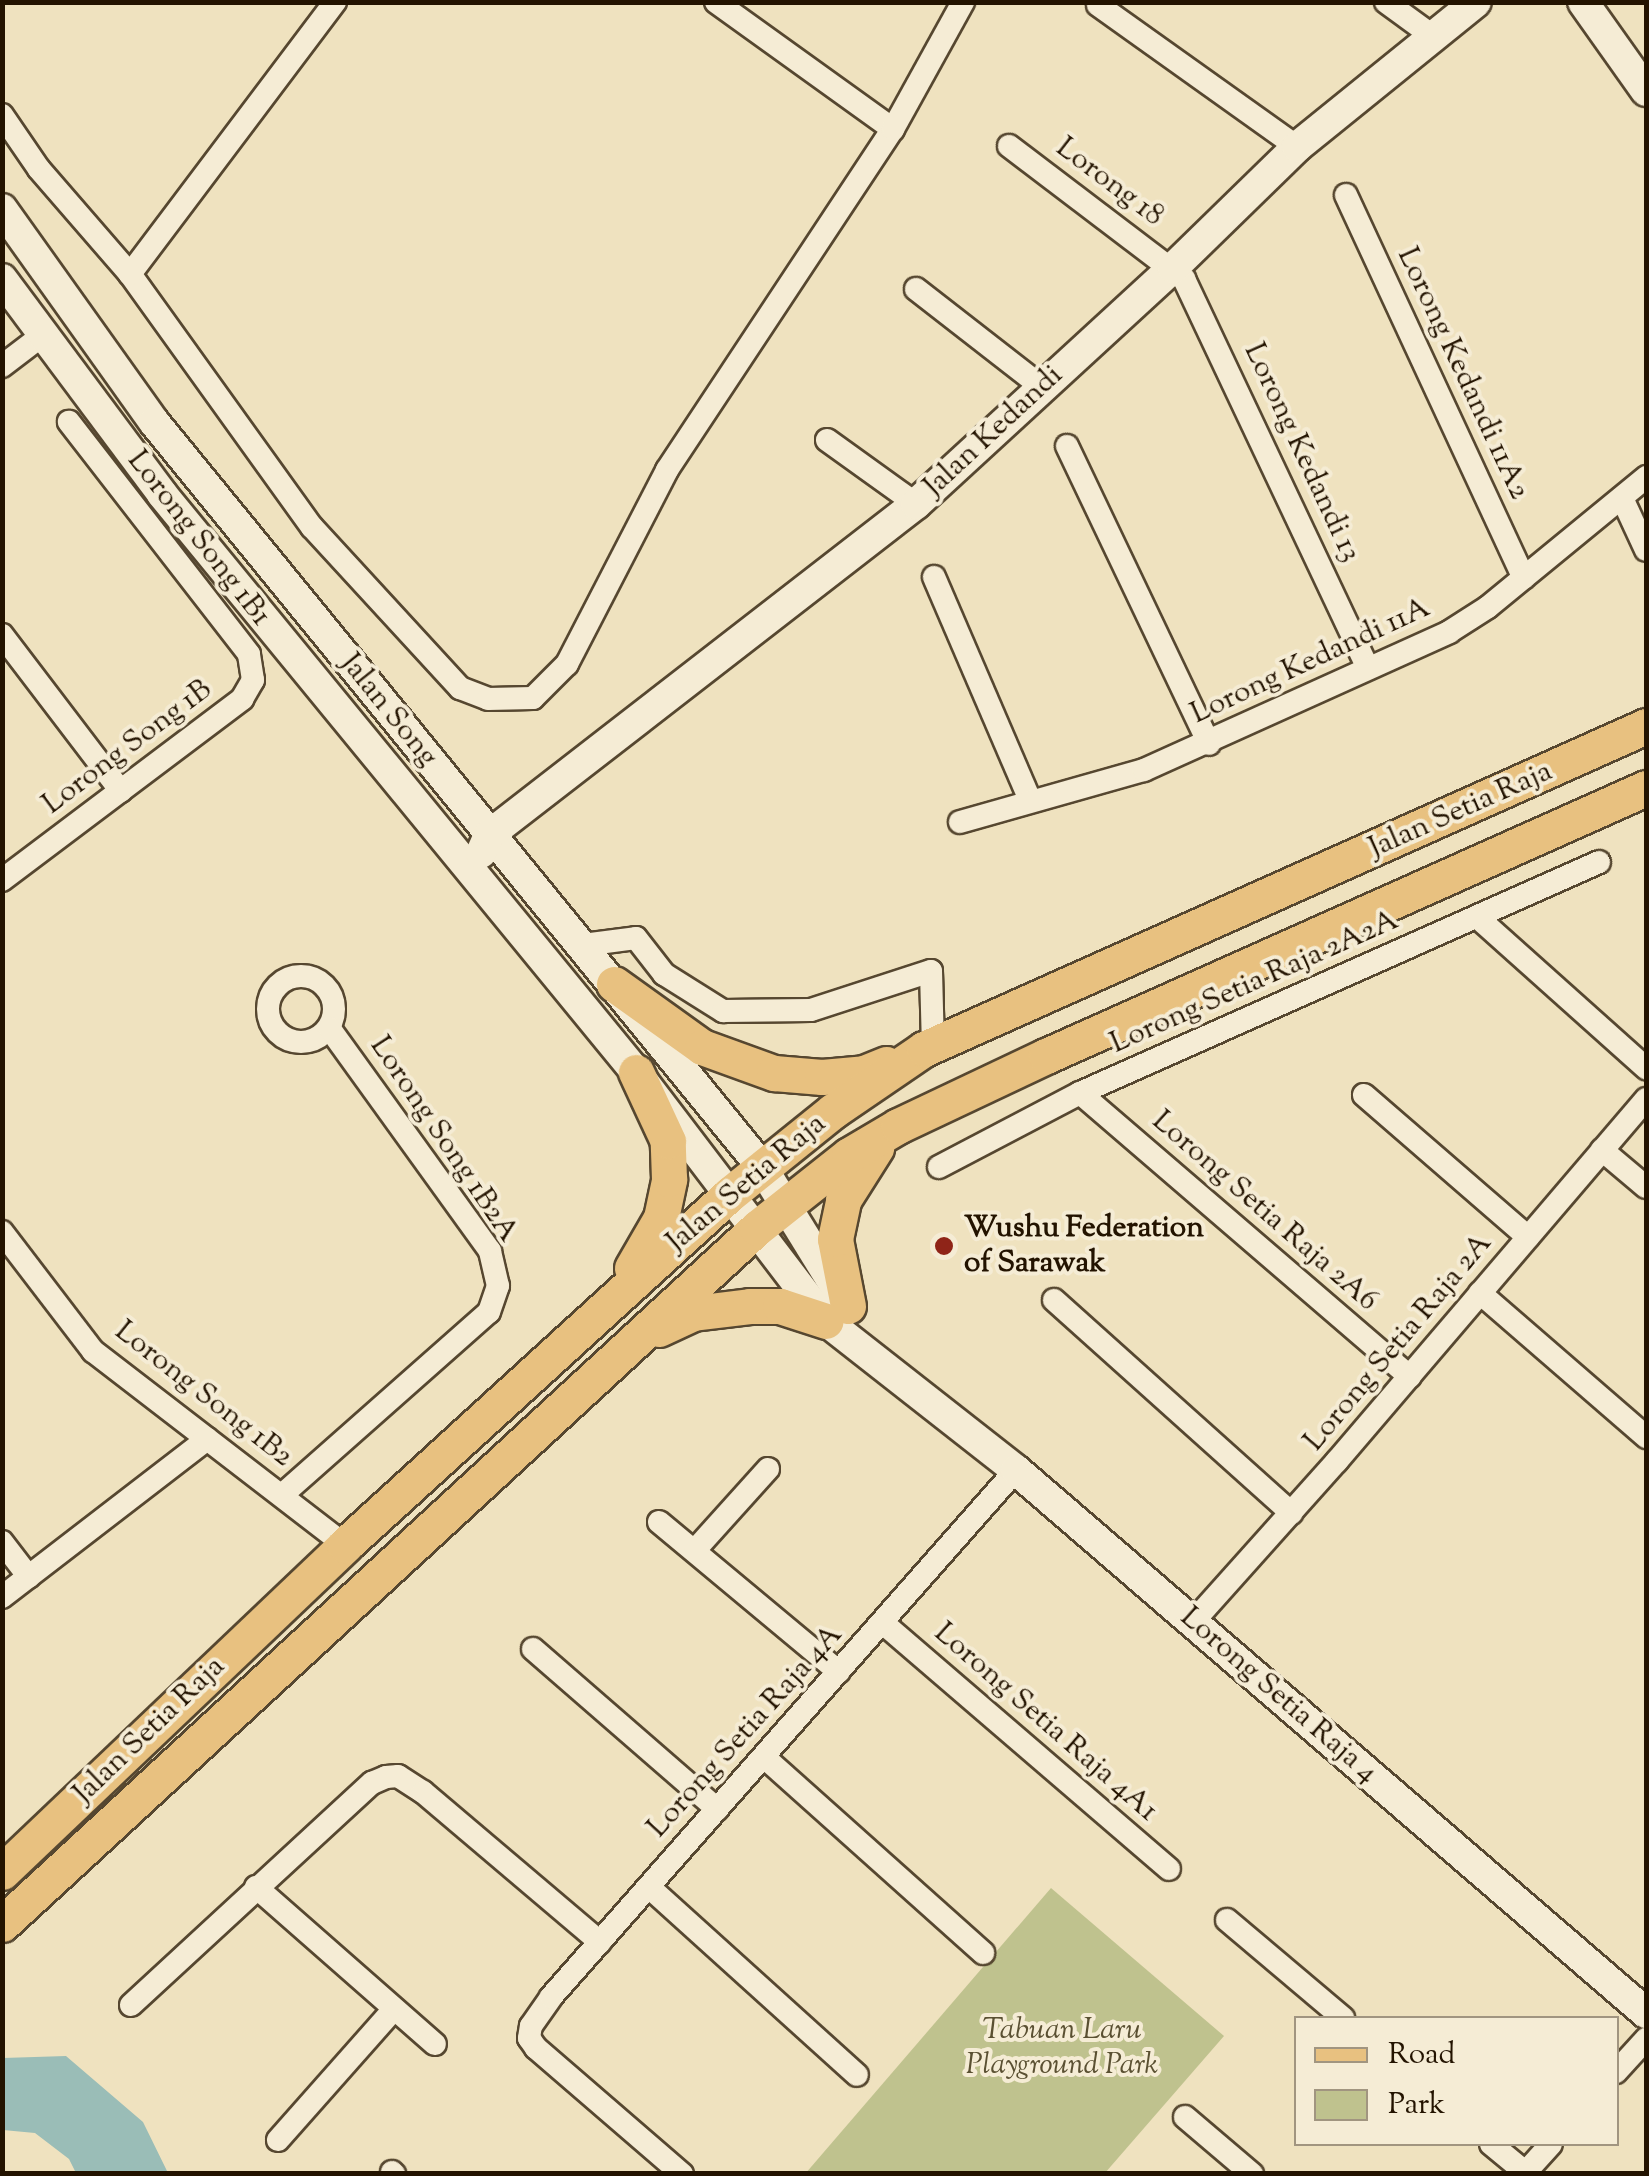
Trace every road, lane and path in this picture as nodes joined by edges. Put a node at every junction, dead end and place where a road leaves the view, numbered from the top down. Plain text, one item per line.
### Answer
1 (335, 2) edge
2 (716, 2) edge
3 (963, 2) edge
4 (1386, 2) edge
5 (1476, 2) edge
6 (1583, 2) edge
7 (1098, 5) edge
8 (1434, 37) junction
9 (1646, 91) edge
10 (2, 114) edge
11 (893, 128) junction
12 (1010, 146) dead end
13 (1297, 147) junction
14 (1346, 195) dead end
15 (2, 209) edge
16 (2, 238) edge
17 (1173, 268) junction
18 (130, 274) junction
19 (2, 279) edge
20 (916, 289) dead end
21 (44, 334) junction
22 (2, 366) edge
23 (1042, 386) junction
24 (69, 422) dead end
25 (827, 440) dead end
26 (1067, 446) dead end
27 (1646, 477) edge
28 (1622, 498) junction
29 (916, 504) junction
30 (1646, 550) edge
31 (934, 577) dead end
32 (1524, 578) junction
33 (2, 635) edge
34 (1368, 668) junction
35 (242, 700) joint
36 (1646, 726) edge
37 (1209, 744) junction
38 (1646, 746) edge
39 (1549, 772) junction
40 (1646, 788) edge
41 (121, 790) junction
42 (1030, 800) junction
43 (960, 822) dead end
44 (488, 835) junction
45 (1599, 862) dead end
46 (2, 880) edge
47 (1477, 917) junction
48 (583, 945) junction
49 (560, 978) junction
50 (614, 984) junction
51 (329, 1028) dead end
52 (928, 1047) junction
53 (1646, 1068) edge
54 (636, 1072) junction
55 (1080, 1092) junction
56 (1364, 1095) dead end
57 (1646, 1099) edge
58 (898, 1126) junction
59 (1602, 1150) junction
60 (761, 1166) junction
61 (939, 1167) dead end
62 (1646, 1187) edge
63 (730, 1194) junction
64 (786, 1203) junction
65 (757, 1228) junction
66 (2, 1232) edge
67 (1528, 1237) junction
68 (1480, 1294) junction
69 (1054, 1300) dead end
70 (602, 1310) junction
71 (837, 1314) junction
72 (632, 1344) junction
73 (1410, 1377) junction
74 (1646, 1438) edge
75 (207, 1439) junction
76 (768, 1469) dead end
77 (1016, 1470) junction
78 (282, 1494) junction
79 (1291, 1513) junction
80 (660, 1522) dead end
81 (2, 1542) edge
82 (344, 1545) junction
83 (695, 1550) junction
84 (29, 1577) junction
85 (2, 1597) edge
86 (1193, 1622) junction
87 (882, 1623) junction
88 (533, 1649) dead end
89 (839, 1672) junction
90 (764, 1757) junction
91 (717, 1809) junction
92 (1169, 1870) dead end
93 (2, 1872) edge
94 (649, 1886) junction
95 (256, 1887) junction
96 (1226, 1920) dead end
97 (2, 1924) edge
98 (600, 1942) junction
99 (983, 1952) dead end
100 (131, 2005) dead end
101 (394, 2008) junction
102 (1646, 2013) edge
103 (1341, 2016) edge
104 (1646, 2039) edge
105 (435, 2044) dead end
106 (1619, 2069) edge
107 (858, 2075) dead end
108 (1185, 2117) dead end
109 (278, 2140) dead end
110 (1493, 2146) edge
111 (1550, 2146) edge
112 (656, 2166) edge
113 (1525, 2173) edge
114 (682, 2174) edge
115 (1252, 2174) edge

1 - 18 street
2 - 11 street
3 - 11 street
4 - 8 street
5 - 8 main road, Jalan Kedandi
6 - 9 main road
7 - 13 street
8 - 13 main road, Jalan Kedandi
10 - 18 street
11 - 18 street
12 - 17 street, Lorong 18
13 - 17 main road, Jalan Kedandi
14 - 32 street, Lorong Kedandi 11A2
15 - 44 main road, Jalan Song
16 - 21 main road
17 - 23 main road, Jalan Kedandi
17 - 34 street, Lorong Kedandi 13
19 - 21 main road, Jalan Song
20 - 23 street
21 - 22 street
21 - 49 main road, Jalan Song
23 - 29 main road, Jalan Kedandi
24 - 35 street, Lorong Song 1B1
25 - 29 street
26 - 37 street
27 - 28 street, Lorong Kedandi 11A
28 - 30 street
28 - 32 street, Lorong Kedandi 11A
29 - 44 main road, Jalan Kedandi
31 - 42 street
32 - 34 street, Lorong Kedandi 11A
33 - 41 street
34 - 37 street, Lorong Kedandi 11A
35 - 41 street, Lorong Song 1B
36 - 39 main road, Jalan Setia Raja
37 - 42 street, Lorong Kedandi 11A
38 - 39 main road
39 - 52 main road, Jalan Setia Raja
40 - 58 main road, Jalan Setia Raja
41 - 46 street, Lorong Song 1B
42 - 43 street, Lorong Kedandi 11A
44 - 48 main road, Jalan Song
44 - 49 main road
45 - 47 street, Lorong Setia Raja 2A2A
47 - 53 street
47 - 55 street, Lorong Setia Raja 2A2A
48 - 50 main road, Jalan Song
48 - 52 street
49 - 54 main road, Jalan Song
50 - 52 main road
50 - 60 main road, Jalan Song
51 - 78 street, Lorong Song 1B2A
52 - 60 main road, Jalan Setia Raja
54 - 63 main road, Jalan Song
54 - 70 main road
55 - 61 street, Lorong Setia Raja 2A2A
55 - 73 street, Lorong Setia Raja 2A6
56 - 67 street
57 - 59 street, Lorong Setia Raja 2A
58 - 64 main road, Jalan Setia Raja
58 - 71 main road
59 - 62 street
59 - 67 street, Lorong Setia Raja 2A
60 - 63 main road, Jalan Setia Raja
60 - 64 main road, Jalan Song
63 - 65 main road, Jalan Song
63 - 70 main road, Jalan Setia Raja
64 - 65 main road, Jalan Setia Raja
64 - 71 main road, Lorong Setia Raja 4
65 - 71 main road, Lorong Setia Raja 4
65 - 72 main road, Jalan Setia Raja
66 - 75 street, Lorong Song 1B2
67 - 68 street, Lorong Setia Raja 2A
68 - 73 street, Lorong Setia Raja 2A
68 - 74 street
69 - 79 street
70 - 82 main road, Jalan Setia Raja
71 - 72 main road
71 - 77 main road, Lorong Setia Raja 4
72 - 97 main road, Jalan Setia Raja
73 - 79 street, Lorong Setia Raja 2A
75 - 78 street, Lorong Song 1B2
75 - 84 street
76 - 83 street
77 - 86 main road, Lorong Setia Raja 4
77 - 87 street, Lorong Setia Raja 4A
78 - 82 street, Lorong Song 1B2
79 - 86 street, Lorong Setia Raja 2A
80 - 83 street
81 - 84 street
82 - 93 main road, Jalan Setia Raja
83 - 89 street
84 - 85 street
86 - 102 main road, Lorong Setia Raja 4
87 - 89 street, Lorong Setia Raja 4A
87 - 92 street, Lorong Setia Raja 4A1
88 - 91 street
89 - 90 street, Lorong Setia Raja 4A
90 - 91 street, Lorong Setia Raja 4A
90 - 99 street
91 - 94 street, Lorong Setia Raja 4A
94 - 98 street, Lorong Setia Raja 4A
94 - 107 street
95 - 98 street
95 - 100 street
95 - 101 street
96 - 103 street
98 - 112 street, Lorong Setia Raja 4A
101 - 105 street
101 - 109 street
104 - 106 street
108 - 115 street
110 - 113 street
111 - 113 street
112 - 114 street

